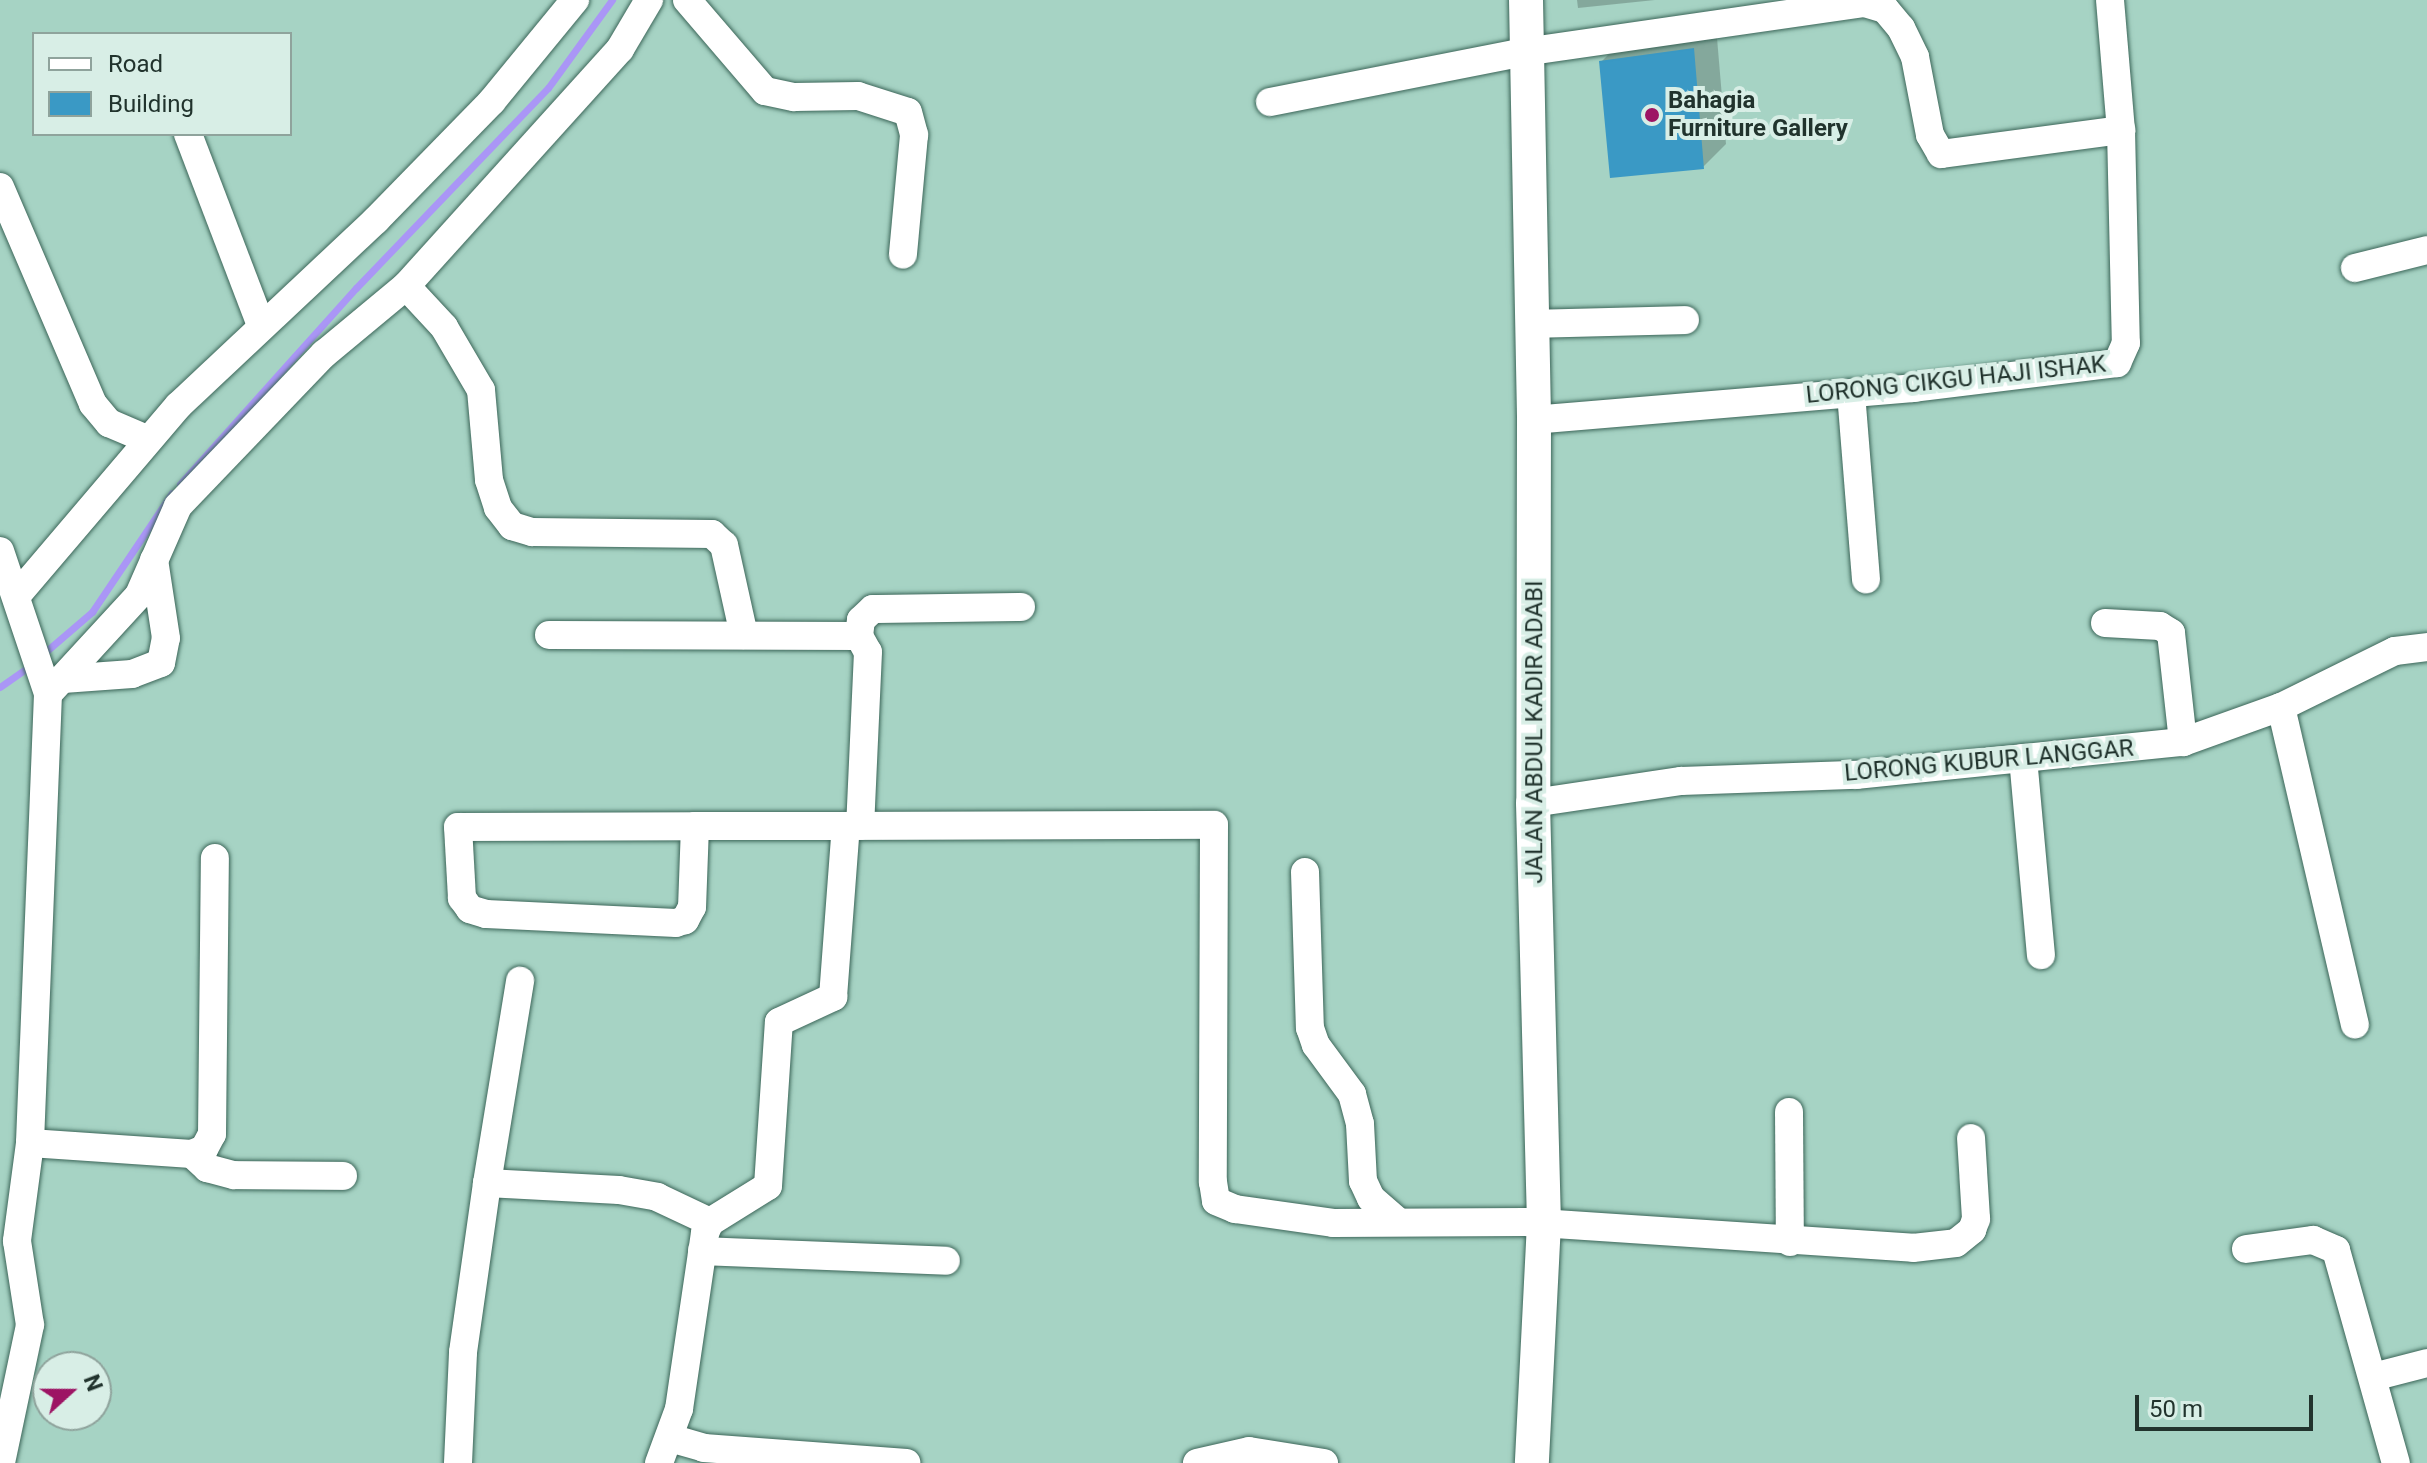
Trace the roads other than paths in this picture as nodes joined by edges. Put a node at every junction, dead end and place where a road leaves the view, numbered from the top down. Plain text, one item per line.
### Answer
1 (575, 0) edge
2 (649, 0) edge
3 (687, 0) edge
4 (1526, 0) edge
5 (2110, 0) edge
6 (1531, 51) junction
7 (1270, 102) dead end
8 (2121, 130) junction
9 (189, 136) edge
10 (0, 187) edge
11 (2427, 250) edge
12 (903, 254) dead end
13 (2355, 268) dead end
14 (406, 286) junction
15 (1685, 320) dead end
16 (1533, 324) junction
17 (261, 325) junction
18 (1851, 393) junction
19 (1534, 420) junction
20 (149, 440) junction
21 (0, 551) edge
22 (154, 559) junction
23 (1866, 579) dead end
24 (14, 597) edge
25 (1021, 607) dead end
26 (2105, 623) dead end
27 (549, 635) dead end
28 (744, 635) junction
29 (859, 636) junction
30 (2427, 647) edge
31 (51, 683) junction
32 (2281, 707) junction
33 (2183, 742) junction
34 (2023, 758) junction
35 (1533, 803) junction
36 (695, 826) junction
37 (853, 826) junction
38 (215, 858) dead end
39 (1305, 872) dead end
40 (2041, 955) dead end
41 (520, 981) dead end
42 (2355, 1024) dead end
43 (1789, 1112) dead end
44 (1971, 1138) dead end
45 (30, 1143) junction
46 (192, 1154) junction
47 (343, 1176) dead end
48 (487, 1183) junction
49 (1395, 1219) junction
50 (710, 1222) junction
51 (1544, 1223) junction
52 (1790, 1242) junction
53 (2246, 1249) dead end
54 (702, 1251) junction
55 (946, 1261) dead end
56 (2427, 1363) edge
57 (2373, 1377) junction
58 (665, 1450) edge
59 (843, 1461) edge
60 (1, 1463) edge
61 (458, 1463) edge
62 (906, 1463) edge
63 (1197, 1463) edge
64 (1324, 1463) edge
65 (1532, 1463) edge
66 (2396, 1463) edge

1 - 17 street
2 - 14 street
3 - 12 street
4 - 6 main road, JALAN ABDUL KADIR ADABI
5 - 8 street
6 - 7 street
6 - 8 street
6 - 16 main road, JALAN ABDUL KADIR ADABI
8 - 18 street, LORONG CIKGU HAJI ISHAK
9 - 17 street
10 - 20 street
11 - 13 street
14 - 22 street
14 - 28 street
15 - 16 street
16 - 19 main road, JALAN ABDUL KADIR ADABI
17 - 20 street
18 - 19 street, LORONG CIKGU HAJI ISHAK
18 - 23 street
19 - 35 main road, JALAN ABDUL KADIR ADABI
20 - 24 street
21 - 24 street
22 - 31 street
22 - 31 street
24 - 31 street
25 - 29 street
26 - 33 street
27 - 28 street
28 - 29 street
29 - 37 street
30 - 32 street, LORONG KUBUR LANGGAR
31 - 45 street
32 - 33 street, LORONG KUBUR LANGGAR
32 - 42 street
33 - 34 street, LORONG KUBUR LANGGAR
34 - 35 street, LORONG KUBUR LANGGAR
34 - 40 street
35 - 51 main road, JALAN ABDUL KADIR ADABI
36 - 36 street
36 - 37 street
37 - 49 street
37 - 50 street
38 - 46 street
39 - 49 street
41 - 48 street
43 - 52 street
44 - 52 street
45 - 46 street
45 - 60 street
46 - 47 street
48 - 50 street
48 - 61 street
49 - 51 street
50 - 54 street
51 - 52 street
51 - 65 main road, JALAN ABDUL KADIR ADABI
53 - 57 street
54 - 55 street
54 - 58 street
56 - 57 street
57 - 66 street
58 - 59 street
59 - 62 street
63 - 64 street

